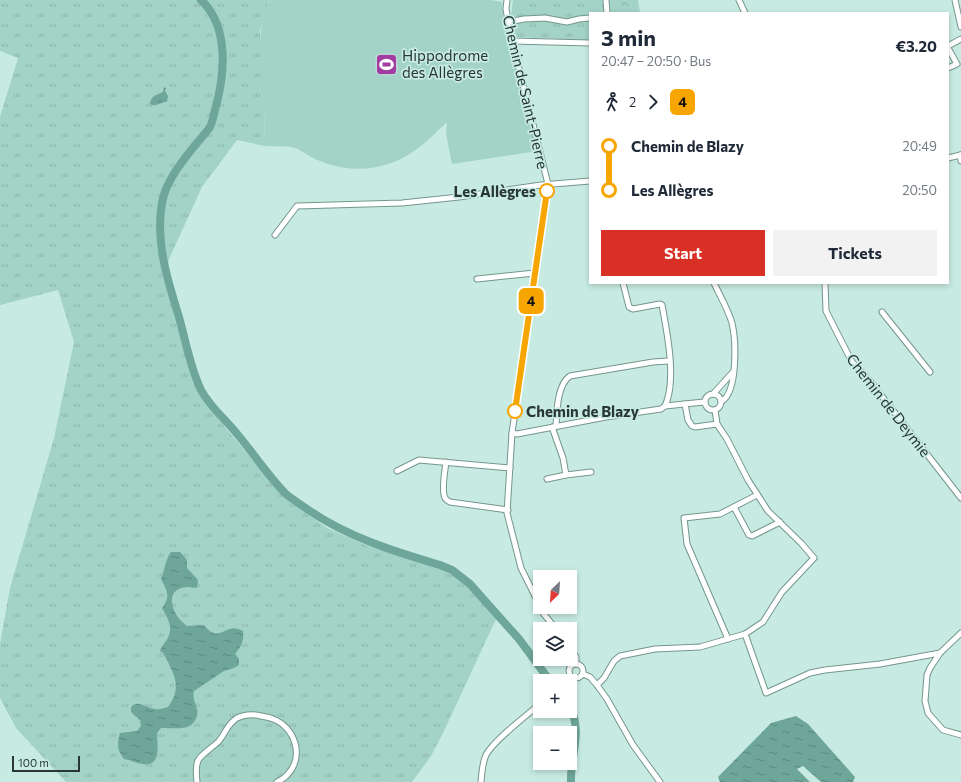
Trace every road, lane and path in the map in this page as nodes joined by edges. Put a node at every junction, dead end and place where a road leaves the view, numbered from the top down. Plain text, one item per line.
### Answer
1 (507, 0) edge
2 (606, 0) edge
3 (739, 0) edge
4 (955, 0) edge
5 (607, 12) edge
6 (745, 12) edge
7 (589, 18) edge
8 (508, 22) junction
9 (961, 27) edge
10 (961, 39) edge
11 (512, 41) junction
12 (589, 43) edge
13 (949, 46) edge
14 (949, 49) edge
15 (949, 68) edge
16 (960, 155) edge
17 (949, 158) edge
18 (961, 161) edge
19 (589, 181) edge
20 (548, 184) junction
21 (275, 236) dead end
22 (535, 273) junction
23 (477, 278) dead end
24 (623, 284) edge
25 (714, 284) edge
26 (825, 284) edge
27 (882, 312) dead end
28 (669, 361) junction
29 (734, 371) junction
30 (930, 372) dead end
31 (713, 394) junction
32 (722, 401) junction
33 (704, 402) junction
34 (685, 404) junction
35 (663, 408) junction
36 (715, 410) junction
37 (717, 424) junction
38 (554, 426) junction
39 (512, 433) junction
40 (446, 462) junction
41 (510, 468) junction
42 (397, 471) dead end
43 (591, 472) dead end
44 (566, 475) junction
45 (547, 479) dead end
46 (758, 494) junction
47 (961, 498) edge
48 (734, 508) junction
49 (508, 510) junction
50 (780, 522) junction
51 (533, 593) edge
52 (544, 614) edge
53 (550, 622) edge
54 (961, 633) edge
55 (745, 634) junction
56 (728, 639) junction
57 (940, 653) junction
58 (577, 664) edge
59 (583, 674) junction
60 (577, 678) edge
61 (597, 685) junction
62 (533, 710) edge
63 (961, 735) edge
64 (197, 782) edge
65 (277, 782) edge
66 (481, 782) edge
67 (660, 782) edge

1 - 8 street, Chemin de Saint-Pierre
2 - 5 street
3 - 6 street
4 - 9 street
7 - 8 street
8 - 11 street, Chemin de Saint-Pierre
10 - 13 street
11 - 12 street
11 - 20 street, Chemin de Saint-Pierre
14 - 15 street
16 - 17 street
16 - 18 street
19 - 20 street
20 - 21 street
20 - 22 street, Chemin de Saint-Pierre
22 - 23 street
22 - 39 street, Chemin de Saint-Pierre
24 - 28 street
25 - 29 street
26 - 47 street, Chemin de Deymie
27 - 30 street
28 - 35 street
28 - 38 street
29 - 31 street
29 - 32 street
31 - 32 street
31 - 33 street
32 - 36 street
33 - 34 street
33 - 36 street
34 - 35 street
34 - 37 street
35 - 38 street
36 - 37 street
37 - 46 street
38 - 39 street
38 - 44 street
39 - 41 street, Chemin de Saint-Pierre
40 - 41 street
40 - 42 street
40 - 49 street
41 - 49 street, Chemin de Saint-Pierre
43 - 44 street
44 - 45 street
46 - 48 street
46 - 50 street
48 - 50 street
48 - 56 street
49 - 51 street, Chemin de Saint-Pierre
50 - 55 street
52 - 53 street, Chemin de Saint-Pierre
54 - 57 street
55 - 56 street
55 - 57 street
56 - 61 street
57 - 63 street
58 - 59 street
59 - 60 street
59 - 61 street
61 - 67 street
62 - 66 street
64 - 65 street

